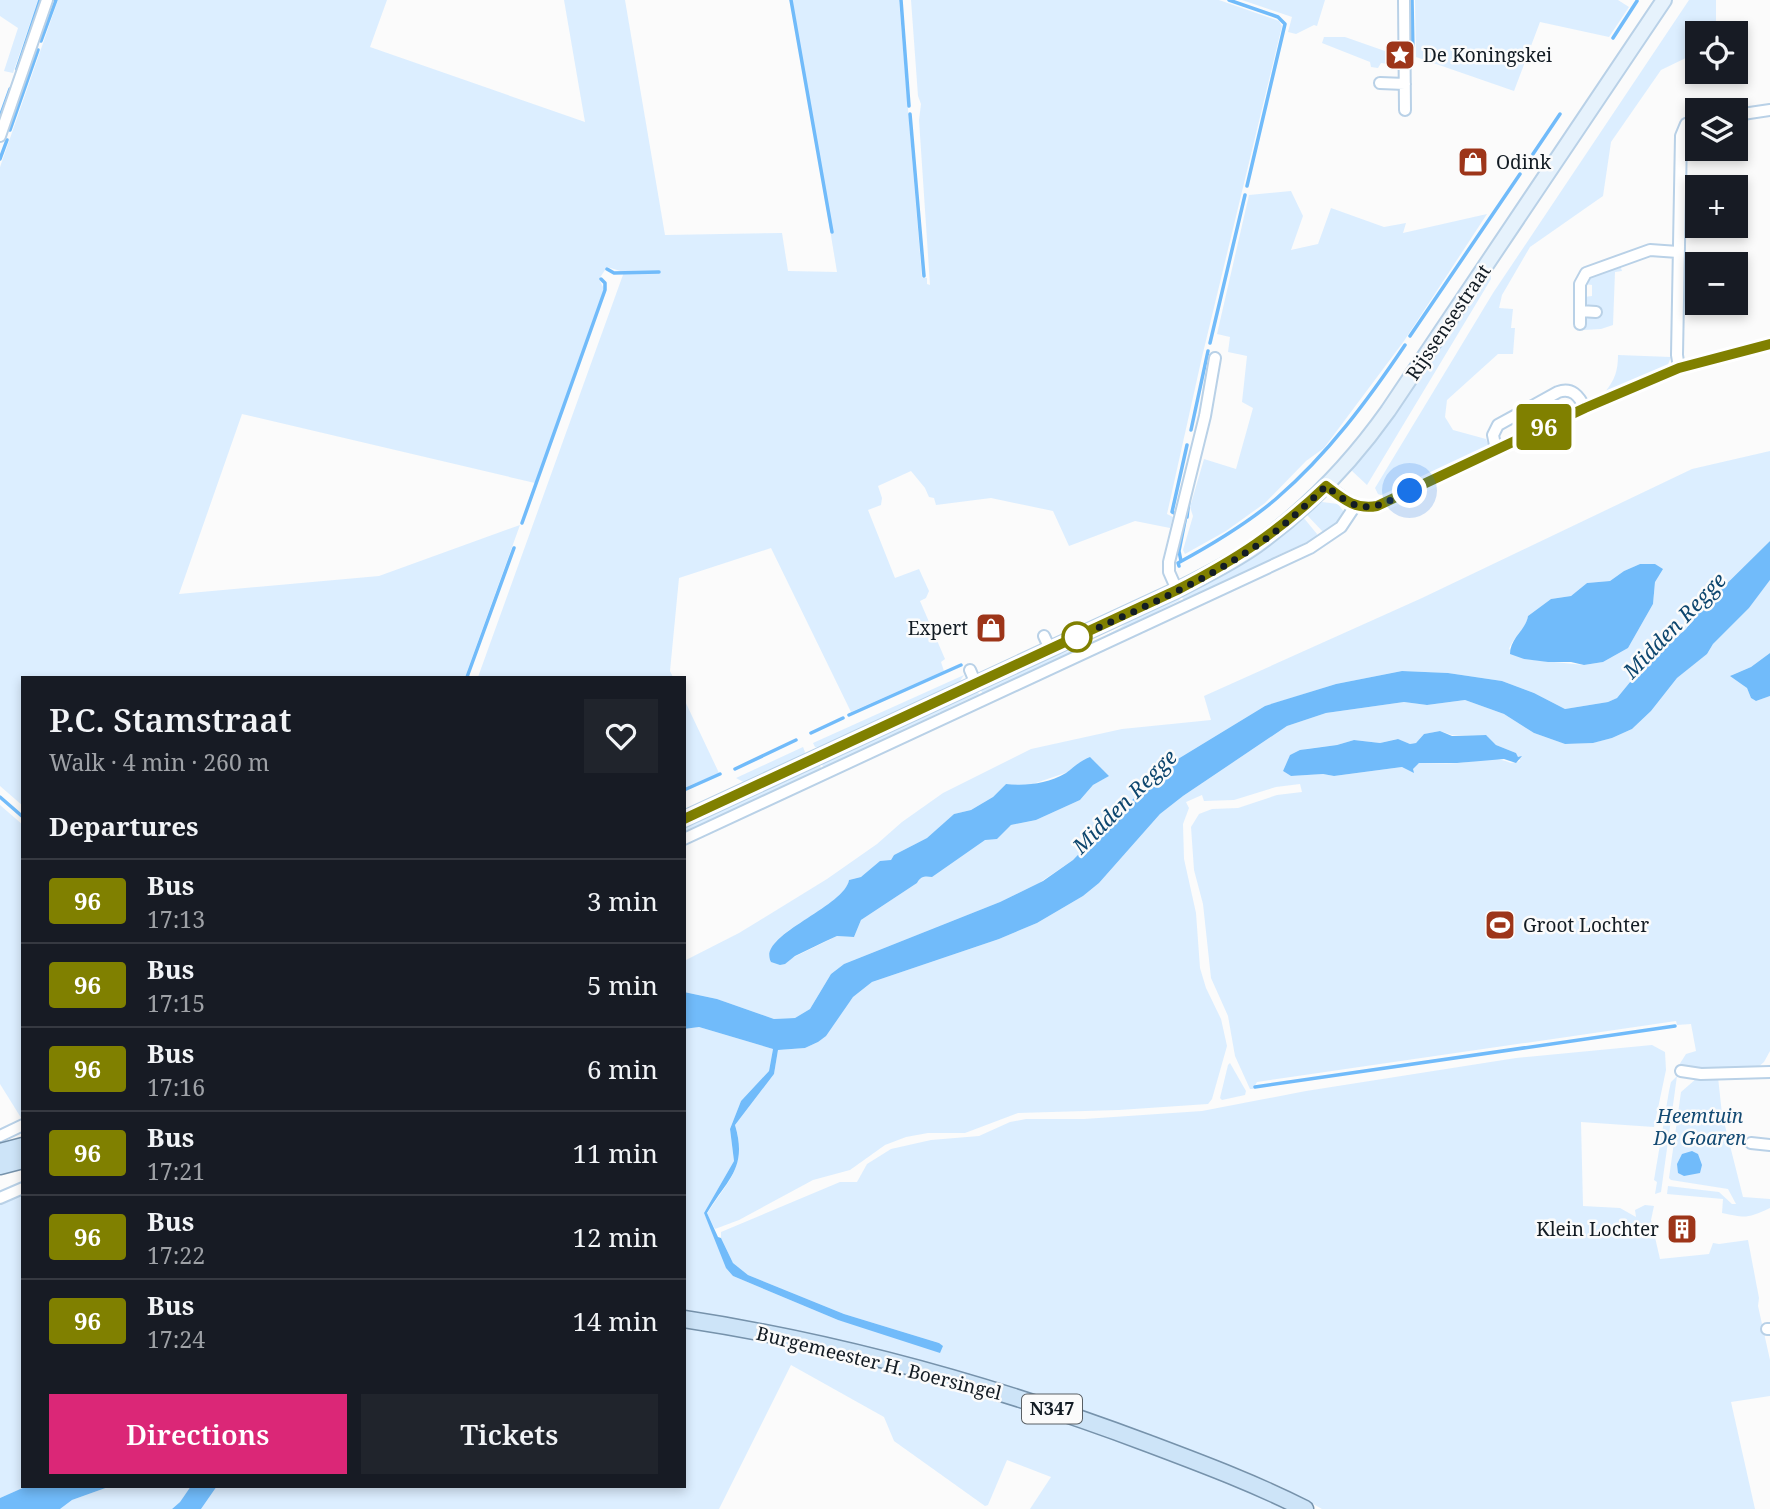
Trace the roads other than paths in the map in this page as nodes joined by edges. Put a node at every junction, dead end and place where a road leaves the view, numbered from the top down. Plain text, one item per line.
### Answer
1 (47, 0) edge
2 (1404, 0) edge
3 (1664, 0) edge
4 (1380, 83) dead end
5 (1405, 84) junction
6 (1405, 110) dead end
7 (1770, 110) edge
8 (1748, 113) edge
9 (1685, 126) edge
10 (0, 136) edge
11 (1678, 252) junction
12 (1580, 311) junction
13 (1596, 312) dead end
14 (1580, 324) dead end
15 (1770, 344) edge
16 (1215, 358) dead end
17 (1679, 368) junction
18 (1585, 408) junction
19 (1496, 450) junction
20 (1326, 486) junction
21 (1355, 506) junction
22 (1177, 590) junction
23 (970, 670) dead end
24 (976, 684) junction
25 (686, 818) edge
26 (686, 838) edge
27 (1681, 1071) dead end
28 (1770, 1072) edge
29 (21, 1126) edge
30 (0, 1136) edge
31 (1751, 1143) dead end
32 (1770, 1145) edge
33 (21, 1147) edge
34 (0, 1152) edge
35 (21, 1161) edge
36 (0, 1166) edge
37 (21, 1189) edge
38 (0, 1198) edge
39 (686, 1319) edge
40 (1305, 1509) edge

1 - 10 street
2 - 5 street
3 - 20 main road, Rijssensestraat
4 - 5 street
5 - 6 street
7 - 8 street
9 - 11 street
11 - 12 street
11 - 17 street
12 - 13 street
12 - 14 street
15 - 17 street
16 - 22 street
17 - 18 street
18 - 19 street
18 - 19 street
19 - 21 street
20 - 21 street
20 - 22 main road, Rijssensestraat
21 - 26 street
22 - 24 main road, Rijssensestraat
23 - 24 street
24 - 25 main road, Rijssensestraat
27 - 28 street
29 - 30 street
31 - 32 street
33 - 34 main road
35 - 36 main road
37 - 38 street
39 - 40 main road, Burgemeester H. Boersingel / N347

